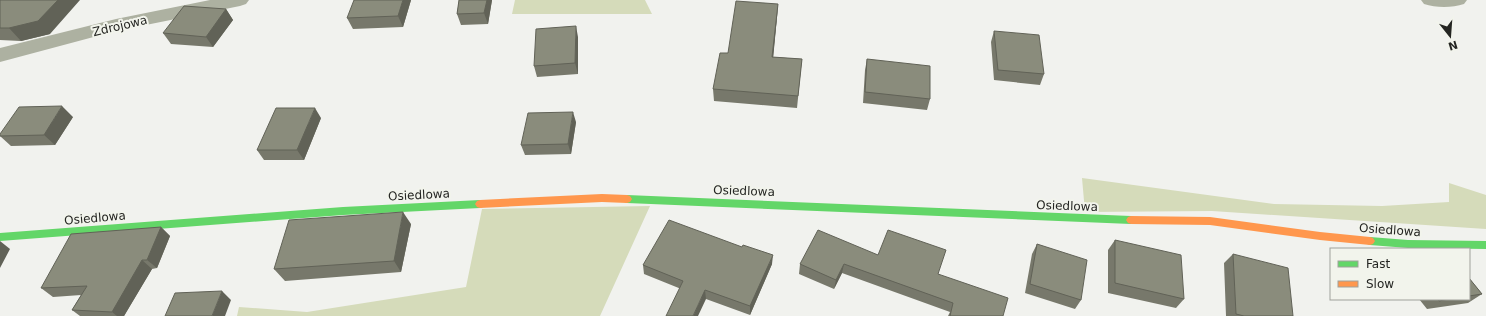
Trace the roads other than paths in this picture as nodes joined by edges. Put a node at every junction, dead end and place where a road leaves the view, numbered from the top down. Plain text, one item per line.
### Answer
1 (240, 0) edge
2 (1430, 0) edge
3 (1458, 0) edge
4 (0, 55) edge
5 (0, 237) edge
6 (1486, 245) edge

1 - 4 street, Zdrojowa
2 - 3 street
5 - 6 street, Osiedlowa

